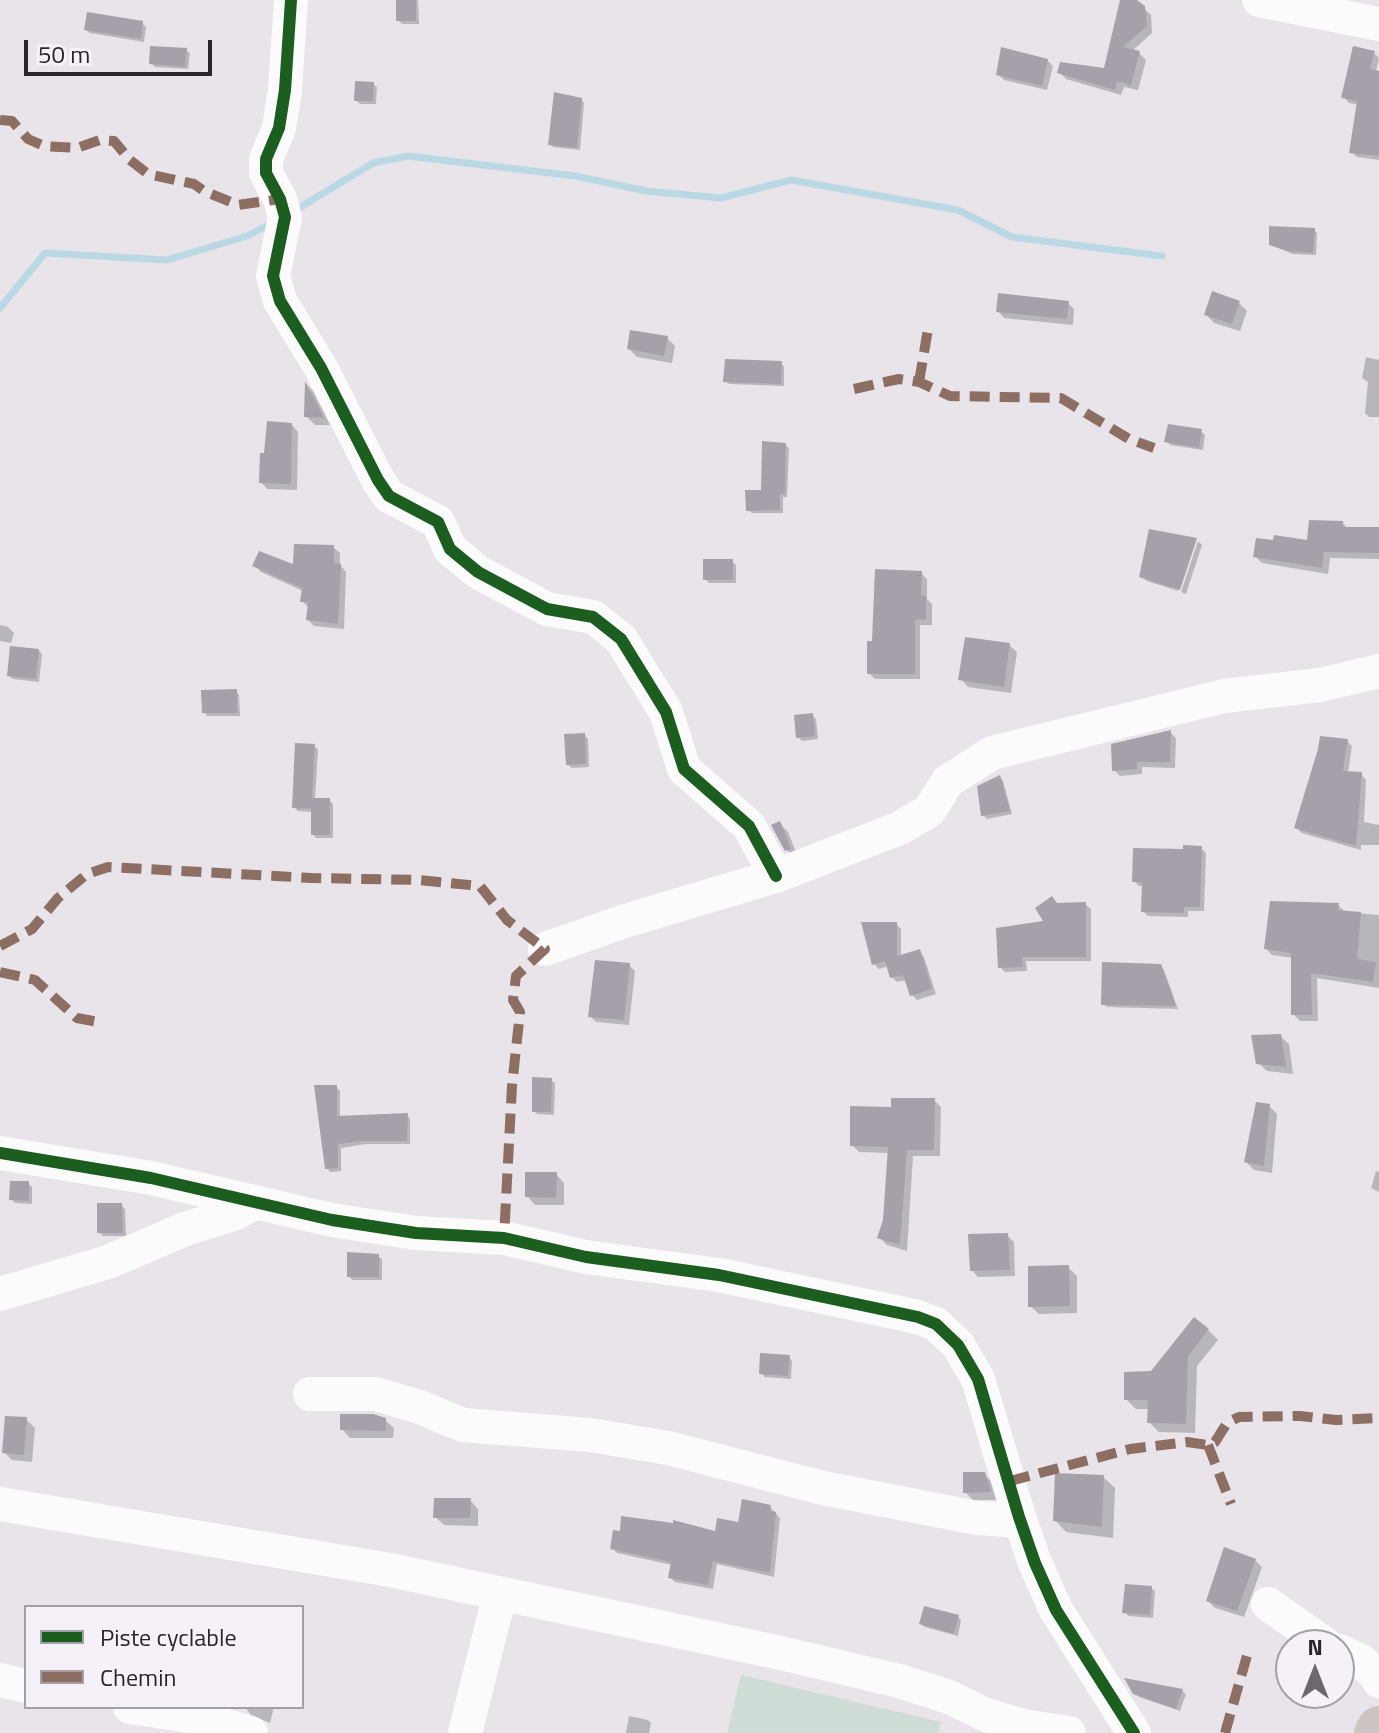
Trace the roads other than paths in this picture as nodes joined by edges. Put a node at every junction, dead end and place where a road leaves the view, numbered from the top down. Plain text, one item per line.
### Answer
1 (291, 0) edge
2 (1259, 0) edge
3 (1379, 24) edge
4 (1379, 671) edge
5 (776, 876) junction
6 (545, 949) dead end
7 (0, 1153) edge
8 (254, 1203) junction
9 (0, 1294) edge
10 (310, 1394) dead end
11 (0, 1504) edge
12 (1019, 1517) junction
13 (500, 1594) junction
14 (1268, 1604) dead end
15 (1303, 1629) edge
16 (1355, 1658) edge
17 (0, 1680) edge
18 (1379, 1681) edge
19 (24, 1686) edge
20 (143, 1709) edge
21 (251, 1733) edge
22 (465, 1733) edge
23 (1069, 1733) edge
24 (1134, 1733) edge

1 - 5 street
2 - 3 street
4 - 5 street
5 - 6 street
7 - 8 street
8 - 9 street
8 - 12 street
10 - 12 street
11 - 13 street
12 - 24 street
13 - 22 street
13 - 23 street
14 - 15 street
16 - 18 street
17 - 19 street
20 - 21 street

